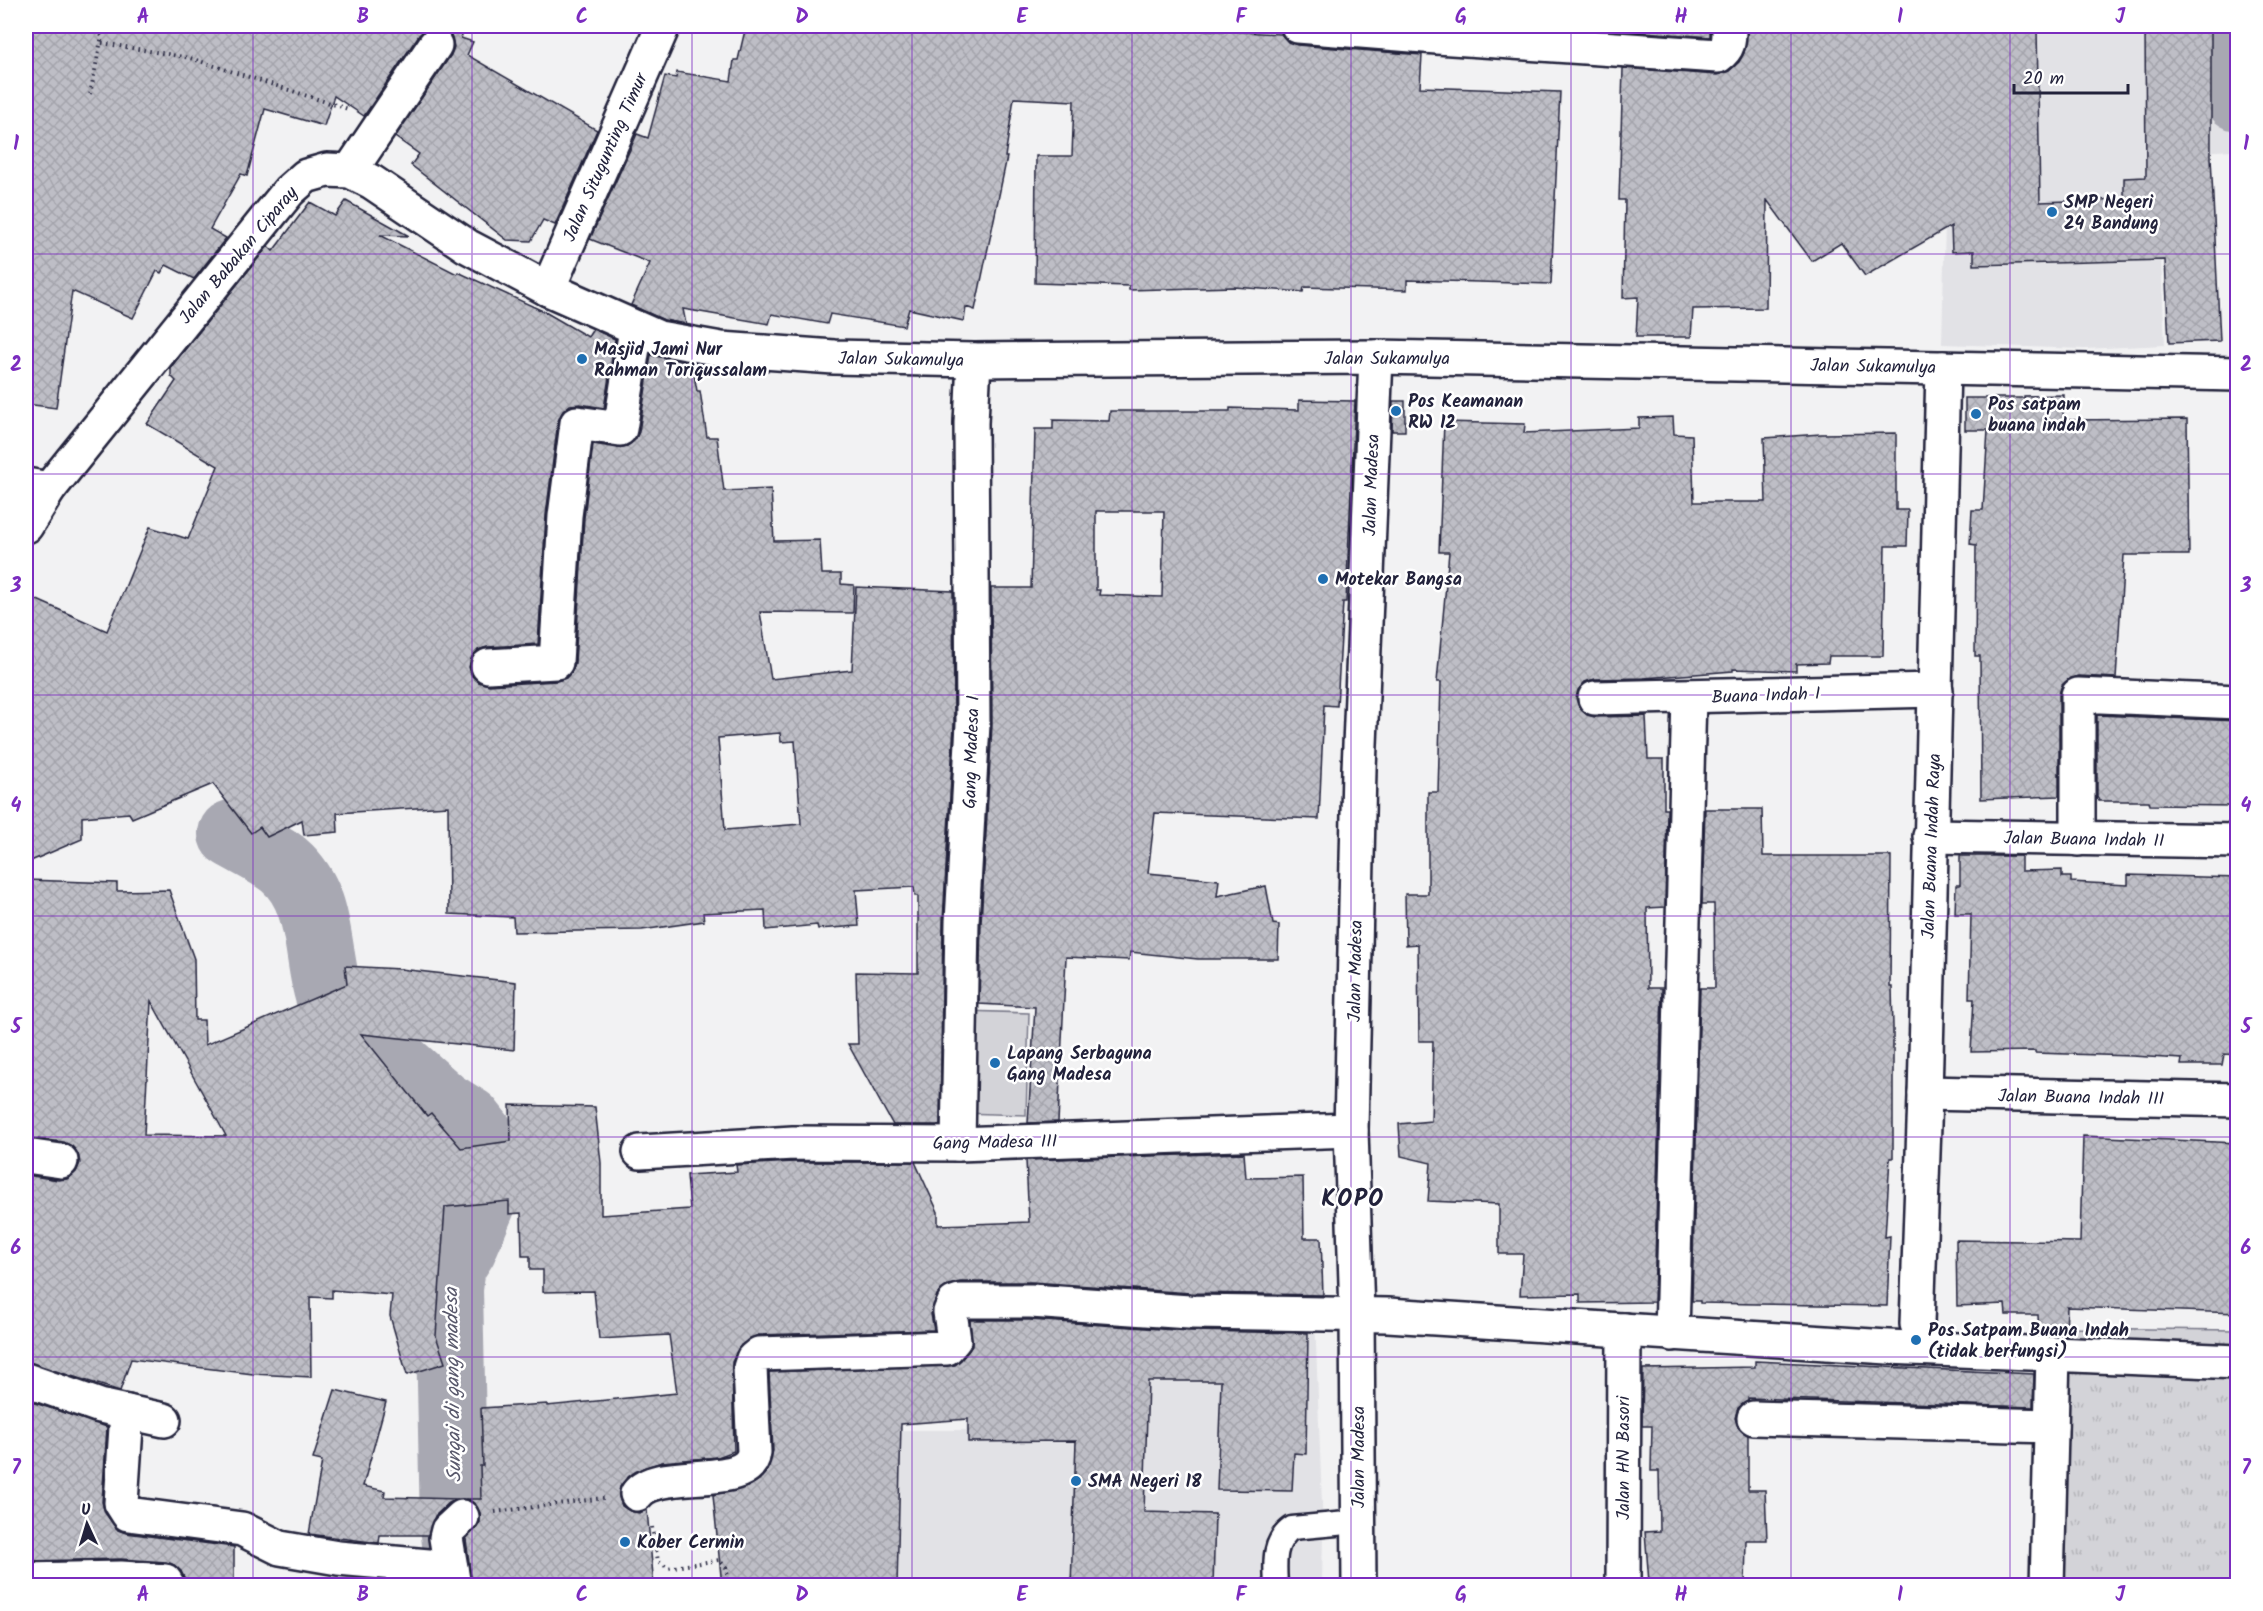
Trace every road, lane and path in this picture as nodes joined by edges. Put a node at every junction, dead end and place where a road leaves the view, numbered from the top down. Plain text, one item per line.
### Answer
1 (66, 26) edge
2 (663, 26) edge
3 (1298, 26) edge
4 (1729, 26) edge
5 (102, 43) junction
6 (435, 45) dead end
7 (90, 94) dead end
8 (353, 111) dead end
9 (350, 171) junction
10 (548, 290) junction
11 (636, 328) junction
12 (1376, 357) junction
13 (974, 360) junction
14 (1943, 368) junction
15 (2238, 374) edge
16 (37, 487) edge
17 (26, 526) edge
18 (488, 666) dead end
19 (1936, 690) junction
20 (1689, 697) junction
21 (1595, 698) dead end
22 (2238, 702) edge
23 (1930, 836) junction
24 (2078, 839) junction
25 (2238, 840) edge
26 (1925, 1093) junction
27 (2238, 1100) edge
28 (1351, 1130) junction
29 (958, 1144) junction
30 (640, 1152) dead end
31 (26, 1156) edge
32 (61, 1161) dead end
33 (1357, 1314) junction
34 (1917, 1324) junction
35 (1624, 1330) junction
36 (1672, 1334) junction
37 (1887, 1347) junction
38 (1946, 1350) junction
39 (2053, 1355) junction
40 (2238, 1362) edge
41 (26, 1380) edge
42 (127, 1412) junction
43 (1754, 1418) dead end
44 (164, 1420) dead end
45 (2051, 1426) junction
46 (637, 1494) junction
47 (1358, 1522) junction
48 (455, 1523) joint
49 (453, 1577) edge
50 (26, 1580) edge
51 (166, 1583) edge
52 (730, 1586) edge
53 (1276, 1586) edge
54 (1359, 1586) edge
55 (1623, 1586) edge
56 (2047, 1586) edge

1 - 5 path
2 - 10 street, Jalan Situgunting Timur
3 - 4 street
5 - 7 path
5 - 8 path
6 - 9 street
9 - 10 street, Jalan Babakan Ciparay
9 - 16 street, Jalan Babakan Ciparay
10 - 11 street, Jalan Sukamulya
11 - 13 street, Jalan Sukamulya
11 - 18 street
12 - 13 street, Jalan Sukamulya
12 - 14 street, Jalan Sukamulya
12 - 28 street, Jalan Madesa
13 - 29 street, Gang Madesa I
14 - 15 street, Jalan Sukamulya
14 - 19 street, Jalan Buana Indah Raya
16 - 17 street, Jalan Babakan Ciparay
19 - 20 street, Buana Indah I
19 - 23 street, Jalan Buana Indah Raya
20 - 21 street, Buana Indah I
20 - 36 street
22 - 24 street
23 - 24 street, Jalan Buana Indah II
23 - 26 street, Jalan Buana Indah Raya
24 - 25 street, Jalan Buana Indah II
26 - 27 street, Jalan Buana Indah III
26 - 34 street, Jalan Buana Indah Raya
28 - 29 street, Gang Madesa III
28 - 33 street, Jalan Madesa
29 - 30 street, Gang Madesa III
31 - 32 street
33 - 35 street
33 - 46 street
33 - 47 street, Jalan Madesa
34 - 37 street
34 - 38 street
35 - 36 street
35 - 55 street, Jalan HN Basori
36 - 37 street
37 - 38 street
38 - 39 street
39 - 40 street
39 - 45 street
41 - 42 street
42 - 44 street
42 - 49 street
43 - 45 street
45 - 56 street
46 - 48 path
46 - 52 path
47 - 53 lane
47 - 54 street, Jalan Madesa
48 - 49 street
50 - 51 street

